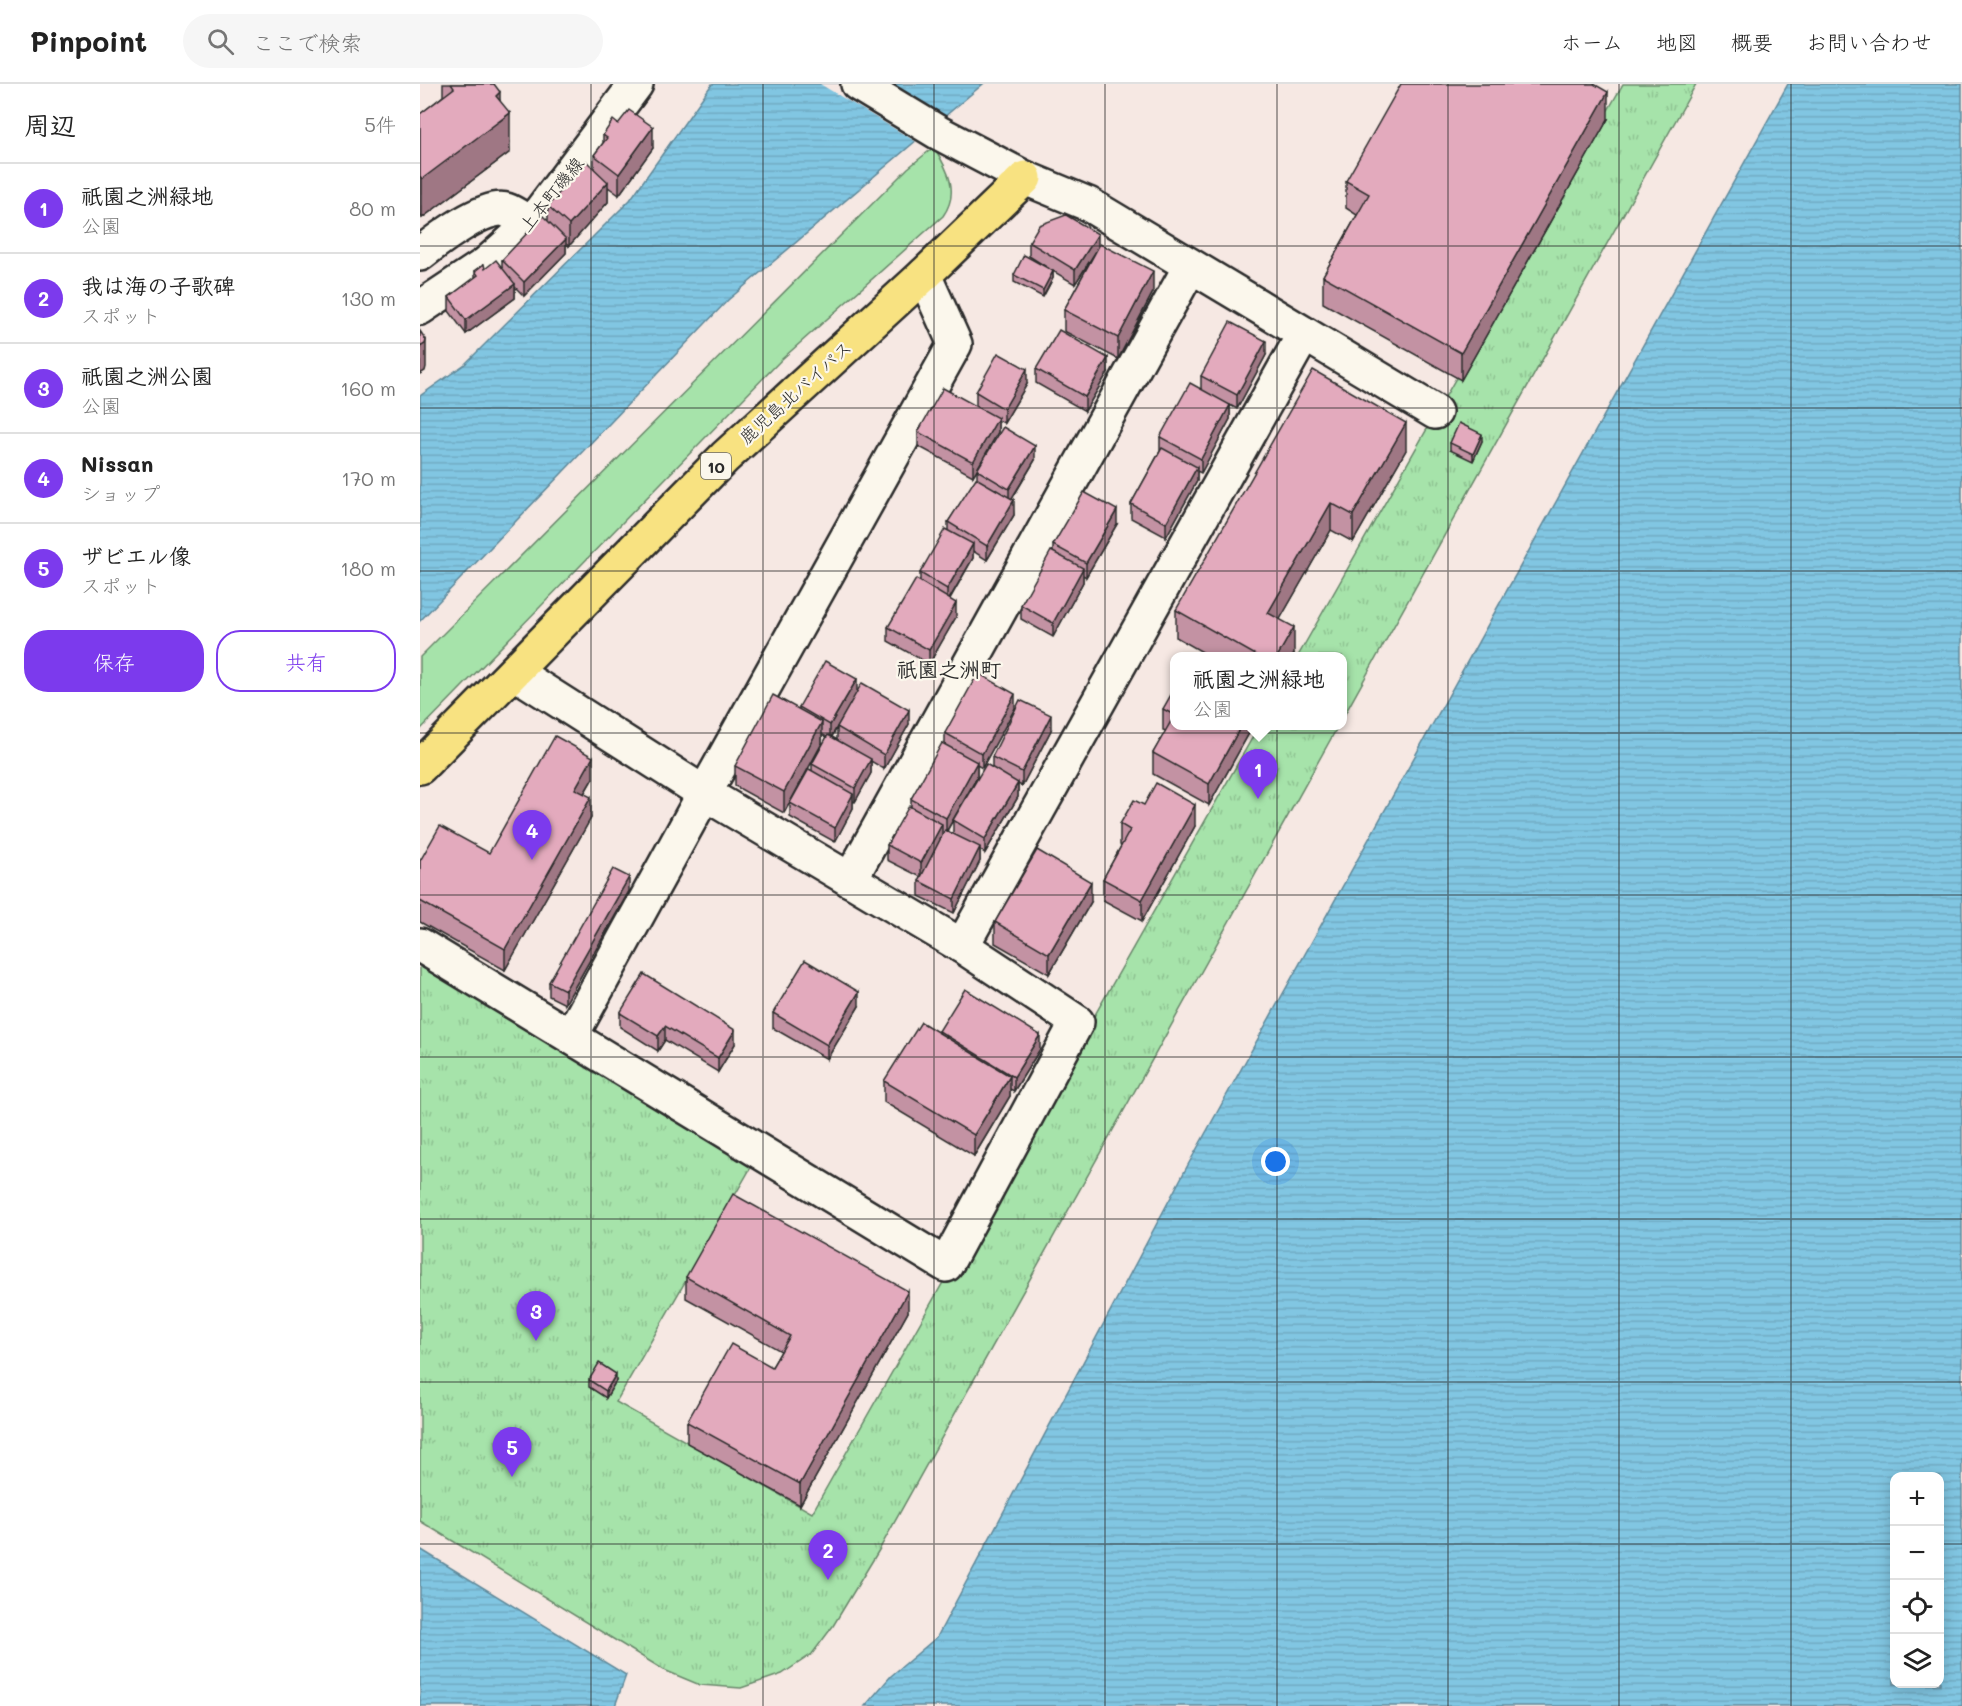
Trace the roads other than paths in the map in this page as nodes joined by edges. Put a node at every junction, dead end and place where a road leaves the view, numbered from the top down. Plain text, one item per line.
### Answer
1 (636, 84) edge
2 (858, 84) edge
3 (1025, 178) junction
4 (531, 224) junction
5 (420, 254) edge
6 (1190, 267) junction
7 (924, 275) junction
8 (420, 308) edge
9 (1304, 334) junction
10 (1435, 412) dead end
11 (514, 672) junction
12 (420, 767) edge
13 (704, 793) junction
14 (850, 880) junction
15 (420, 945) edge
16 (962, 946) junction
17 (571, 1036) junction

1 - 4 street, 上本町磯線
2 - 3 street
3 - 6 street
3 - 7 highway, 鹿児島北バイパス / 10
4 - 5 street
4 - 8 street, 上本町磯線
6 - 9 street
6 - 14 street
7 - 11 highway, 鹿児島北バイパス / 10
7 - 13 street
9 - 10 street
9 - 16 street
11 - 12 highway, 鹿児島北バイパス / 10
11 - 13 street
13 - 14 street
13 - 17 street
14 - 16 street
15 - 17 street
16 - 17 street

